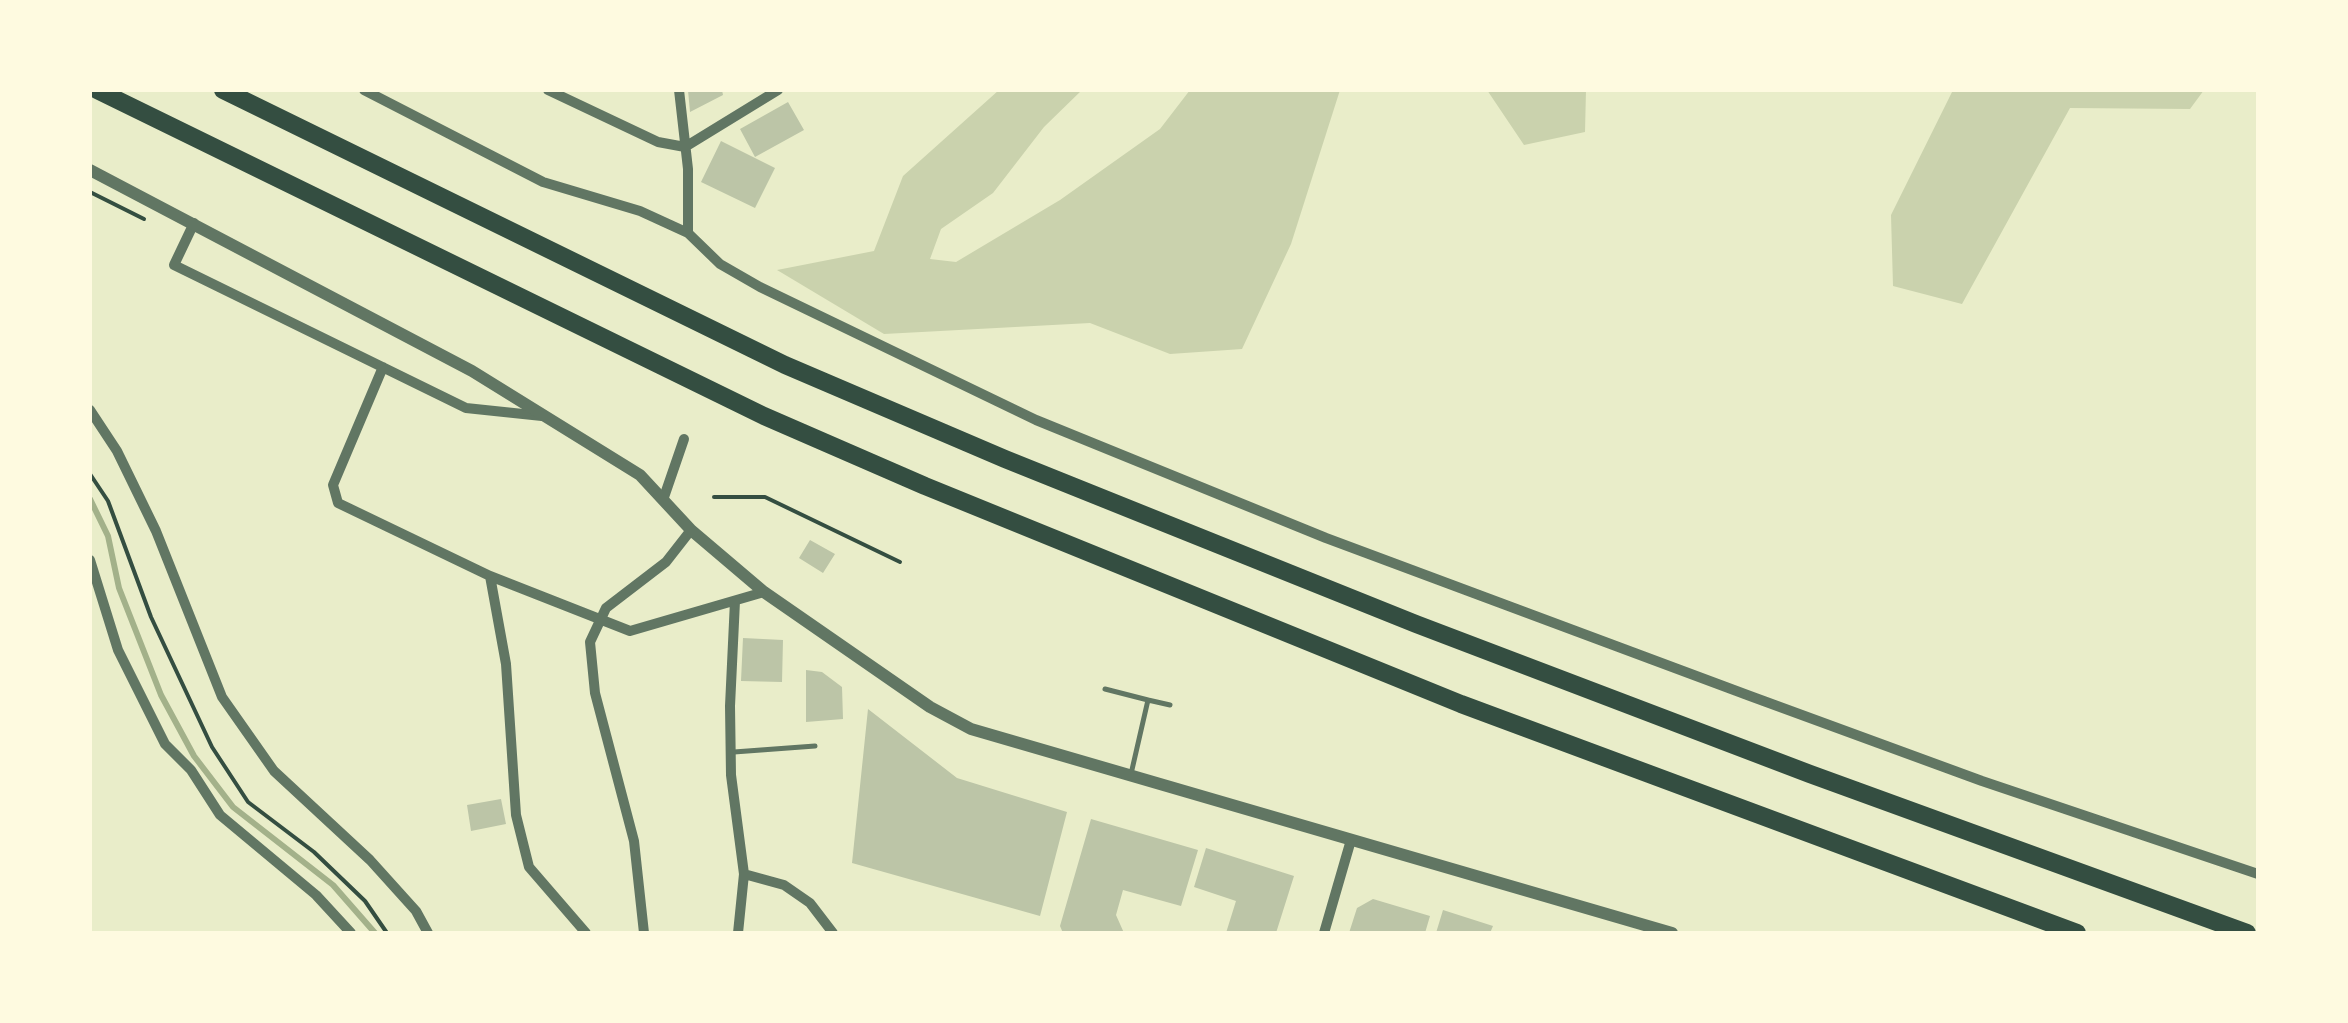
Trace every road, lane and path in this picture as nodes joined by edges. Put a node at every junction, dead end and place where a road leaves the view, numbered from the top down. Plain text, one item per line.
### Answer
1 (97, 90) edge
2 (223, 90) edge
3 (364, 90) edge
4 (548, 90) edge
5 (680, 90) edge
6 (778, 90) edge
7 (685, 147) junction
8 (90, 170) edge
9 (90, 192) edge
10 (143, 218) dead end
11 (194, 222) junction
12 (688, 233) junction
13 (384, 368) junction
14 (90, 410) edge
15 (542, 416) junction
16 (684, 439) dead end
17 (714, 498) dead end
18 (663, 500) junction
19 (691, 530) junction
20 (90, 560) edge
21 (900, 562) dead end
22 (490, 576) junction
23 (764, 592) junction
24 (735, 601) junction
25 (598, 622) junction
26 (1106, 689) dead end
27 (1148, 700) junction
28 (1170, 705) dead end
29 (815, 746) dead end
30 (730, 752) junction
31 (1130, 777) junction
32 (1352, 840) junction
33 (744, 874) junction
34 (2258, 874) edge
35 (351, 933) edge
36 (428, 933) edge
37 (586, 933) edge
38 (644, 933) edge
39 (738, 933) edge
40 (833, 933) edge
41 (1324, 933) edge
42 (1672, 933) edge
43 (2077, 933) edge
44 (2247, 933) edge

1 - 43 highway
2 - 44 highway
3 - 12 street
4 - 7 street
5 - 7 street
6 - 7 street
7 - 12 street
8 - 11 street
9 - 10 path
11 - 13 street
11 - 15 street
12 - 34 street
13 - 15 street
13 - 22 street
14 - 36 street
15 - 18 street
16 - 18 street
17 - 21 path
18 - 19 street
19 - 23 street
19 - 25 street
20 - 35 street
22 - 25 street
22 - 37 street
23 - 24 street
23 - 31 street
24 - 25 street
24 - 30 street
25 - 38 street
26 - 27 lane
27 - 28 lane
27 - 31 lane
29 - 30 lane
30 - 33 street
31 - 32 street
32 - 41 street
32 - 42 street
33 - 39 street
33 - 40 street

